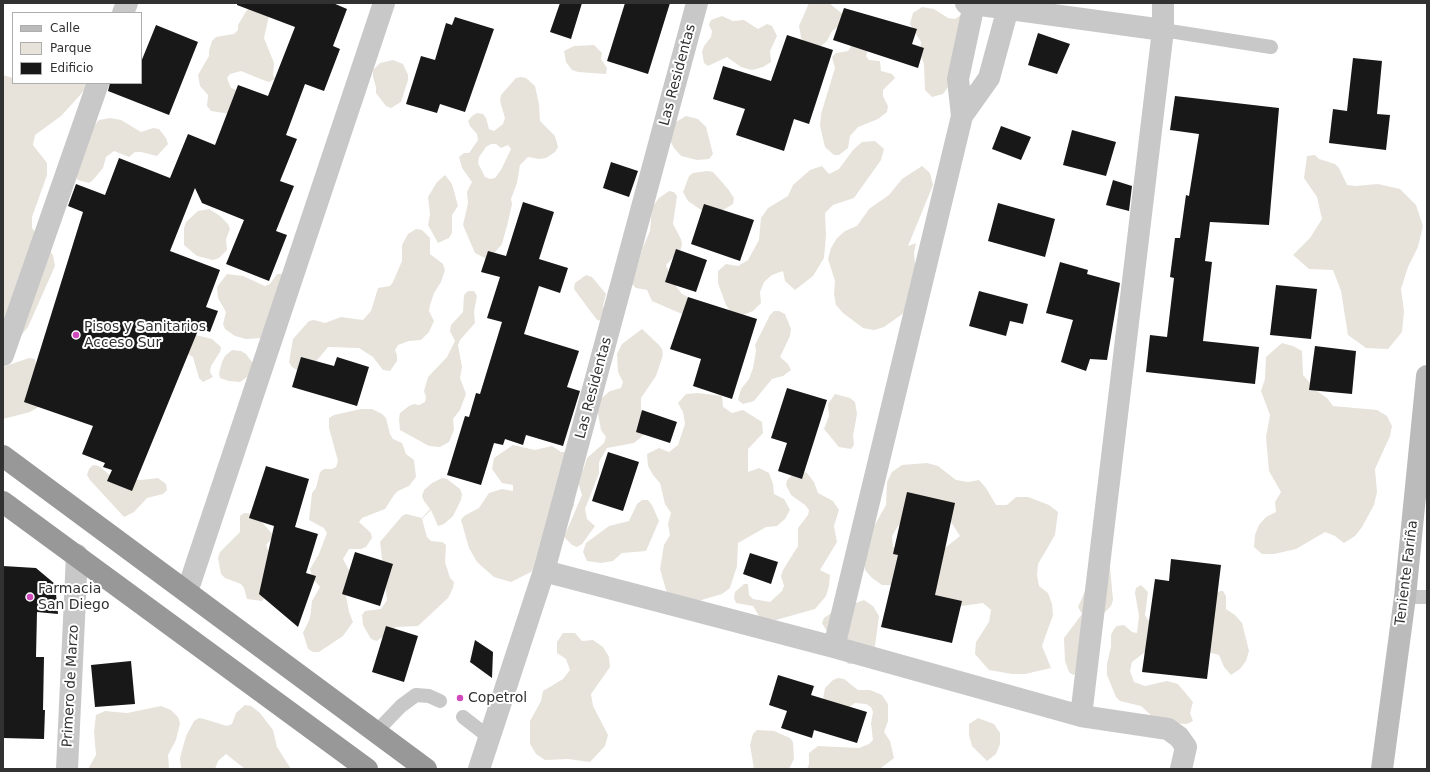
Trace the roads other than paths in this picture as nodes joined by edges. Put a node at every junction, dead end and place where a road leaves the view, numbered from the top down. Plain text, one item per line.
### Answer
1 (384, 3) edge
2 (697, 3) edge
3 (970, 3) edge
4 (1163, 3) edge
5 (1008, 8) junction
6 (1163, 30) junction
7 (1271, 47) dead end
8 (98, 84) edge
9 (962, 116) junction
10 (3, 355) edge
11 (1427, 376) edge
12 (3, 456) edge
13 (3, 502) edge
14 (77, 555) junction
15 (544, 571) junction
16 (187, 592) junction
17 (1405, 597) junction
18 (1427, 598) edge
19 (834, 647) junction
20 (440, 701) dead end
21 (1082, 716) junction
22 (463, 717) dead end
23 (376, 732) junction
24 (490, 738) junction
25 (67, 769) edge
26 (367, 769) edge
27 (426, 769) edge
28 (479, 769) edge
29 (1181, 769) edge
30 (1382, 769) edge

1 - 16 street
2 - 15 street, Las Residentas
3 - 5 street
3 - 9 street
4 - 6 street
5 - 6 street
5 - 9 street
6 - 7 lane
6 - 21 street
8 - 10 street
9 - 19 street
11 - 17 street, Teniente Fariña
12 - 16 highway
13 - 14 highway
14 - 25 street, Primero de Marzo
14 - 26 highway
15 - 19 street
15 - 24 street, Las Residentas
16 - 23 highway
17 - 18 lane
17 - 30 street, Teniente Fariña
19 - 21 street
20 - 23 lane
21 - 29 street
22 - 24 lane
23 - 27 highway
24 - 28 street, Las Residentas

